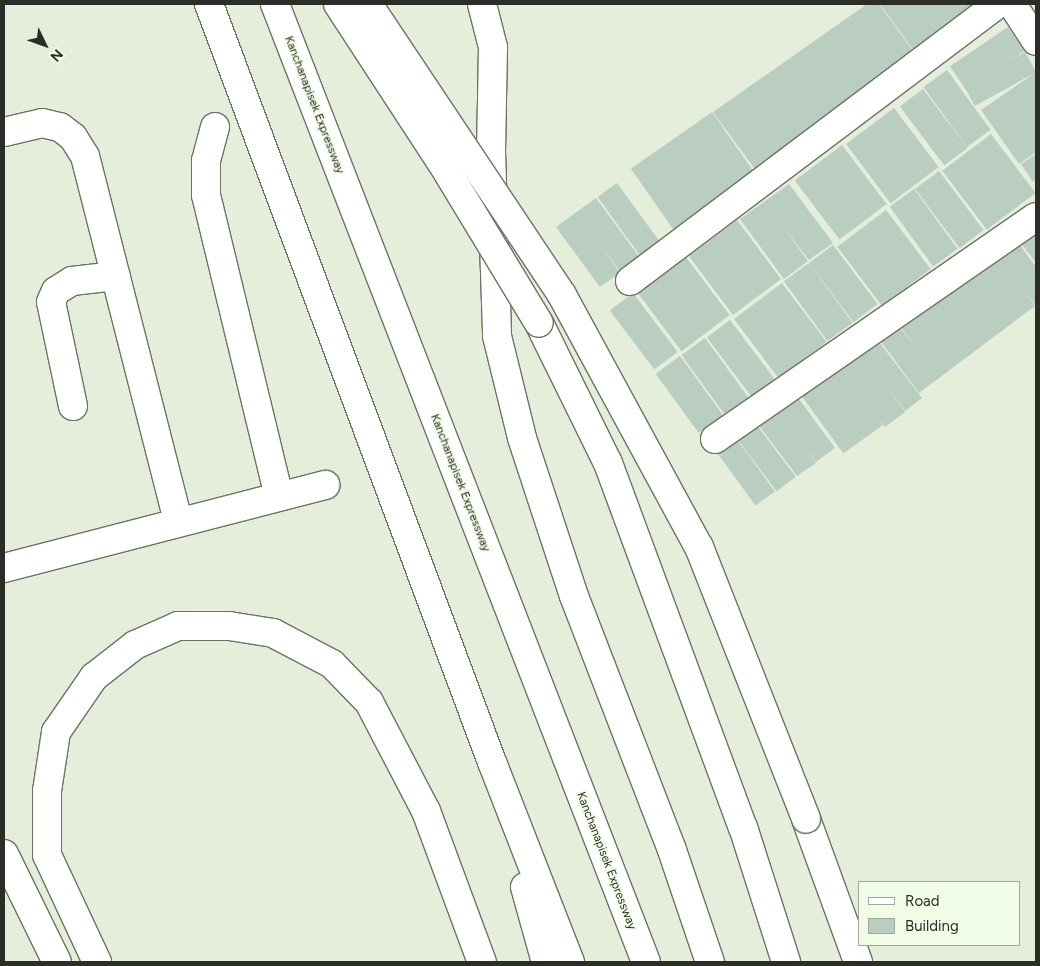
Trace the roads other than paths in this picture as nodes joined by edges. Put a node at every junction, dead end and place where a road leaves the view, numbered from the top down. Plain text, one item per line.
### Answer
1 (210, 4) edge
2 (275, 4) edge
3 (338, 4) edge
4 (368, 4) edge
5 (482, 4) edge
6 (998, 4) edge
7 (1012, 4) edge
8 (1036, 41) edge
9 (215, 127) dead end
10 (4, 132) edge
11 (1036, 217) edge
12 (116, 276) junction
13 (630, 281) dead end
14 (73, 406) dead end
15 (715, 439) dead end
16 (325, 485) dead end
17 (278, 496) junction
18 (178, 522) junction
19 (4, 568) edge
20 (492, 762) junction
21 (4, 854) edge
22 (57, 962) edge
23 (97, 962) edge
24 (482, 962) edge
25 (546, 962) edge
26 (570, 962) edge
27 (646, 962) edge
28 (710, 962) edge
29 (786, 962) edge
30 (858, 962) edge

1 - 20 main road
2 - 27 main road, Kanchanapisek Expressway
3 - 29 main road, bridge
4 - 30 main road, bridge
5 - 28 main road
6 - 13 main road
7 - 8 main road
9 - 17 main road
10 - 12 main road
11 - 15 main road
12 - 14 main road
12 - 18 main road
16 - 17 main road
17 - 18 main road
18 - 19 main road
20 - 25 main road
20 - 26 main road
21 - 22 main road
23 - 24 main road

